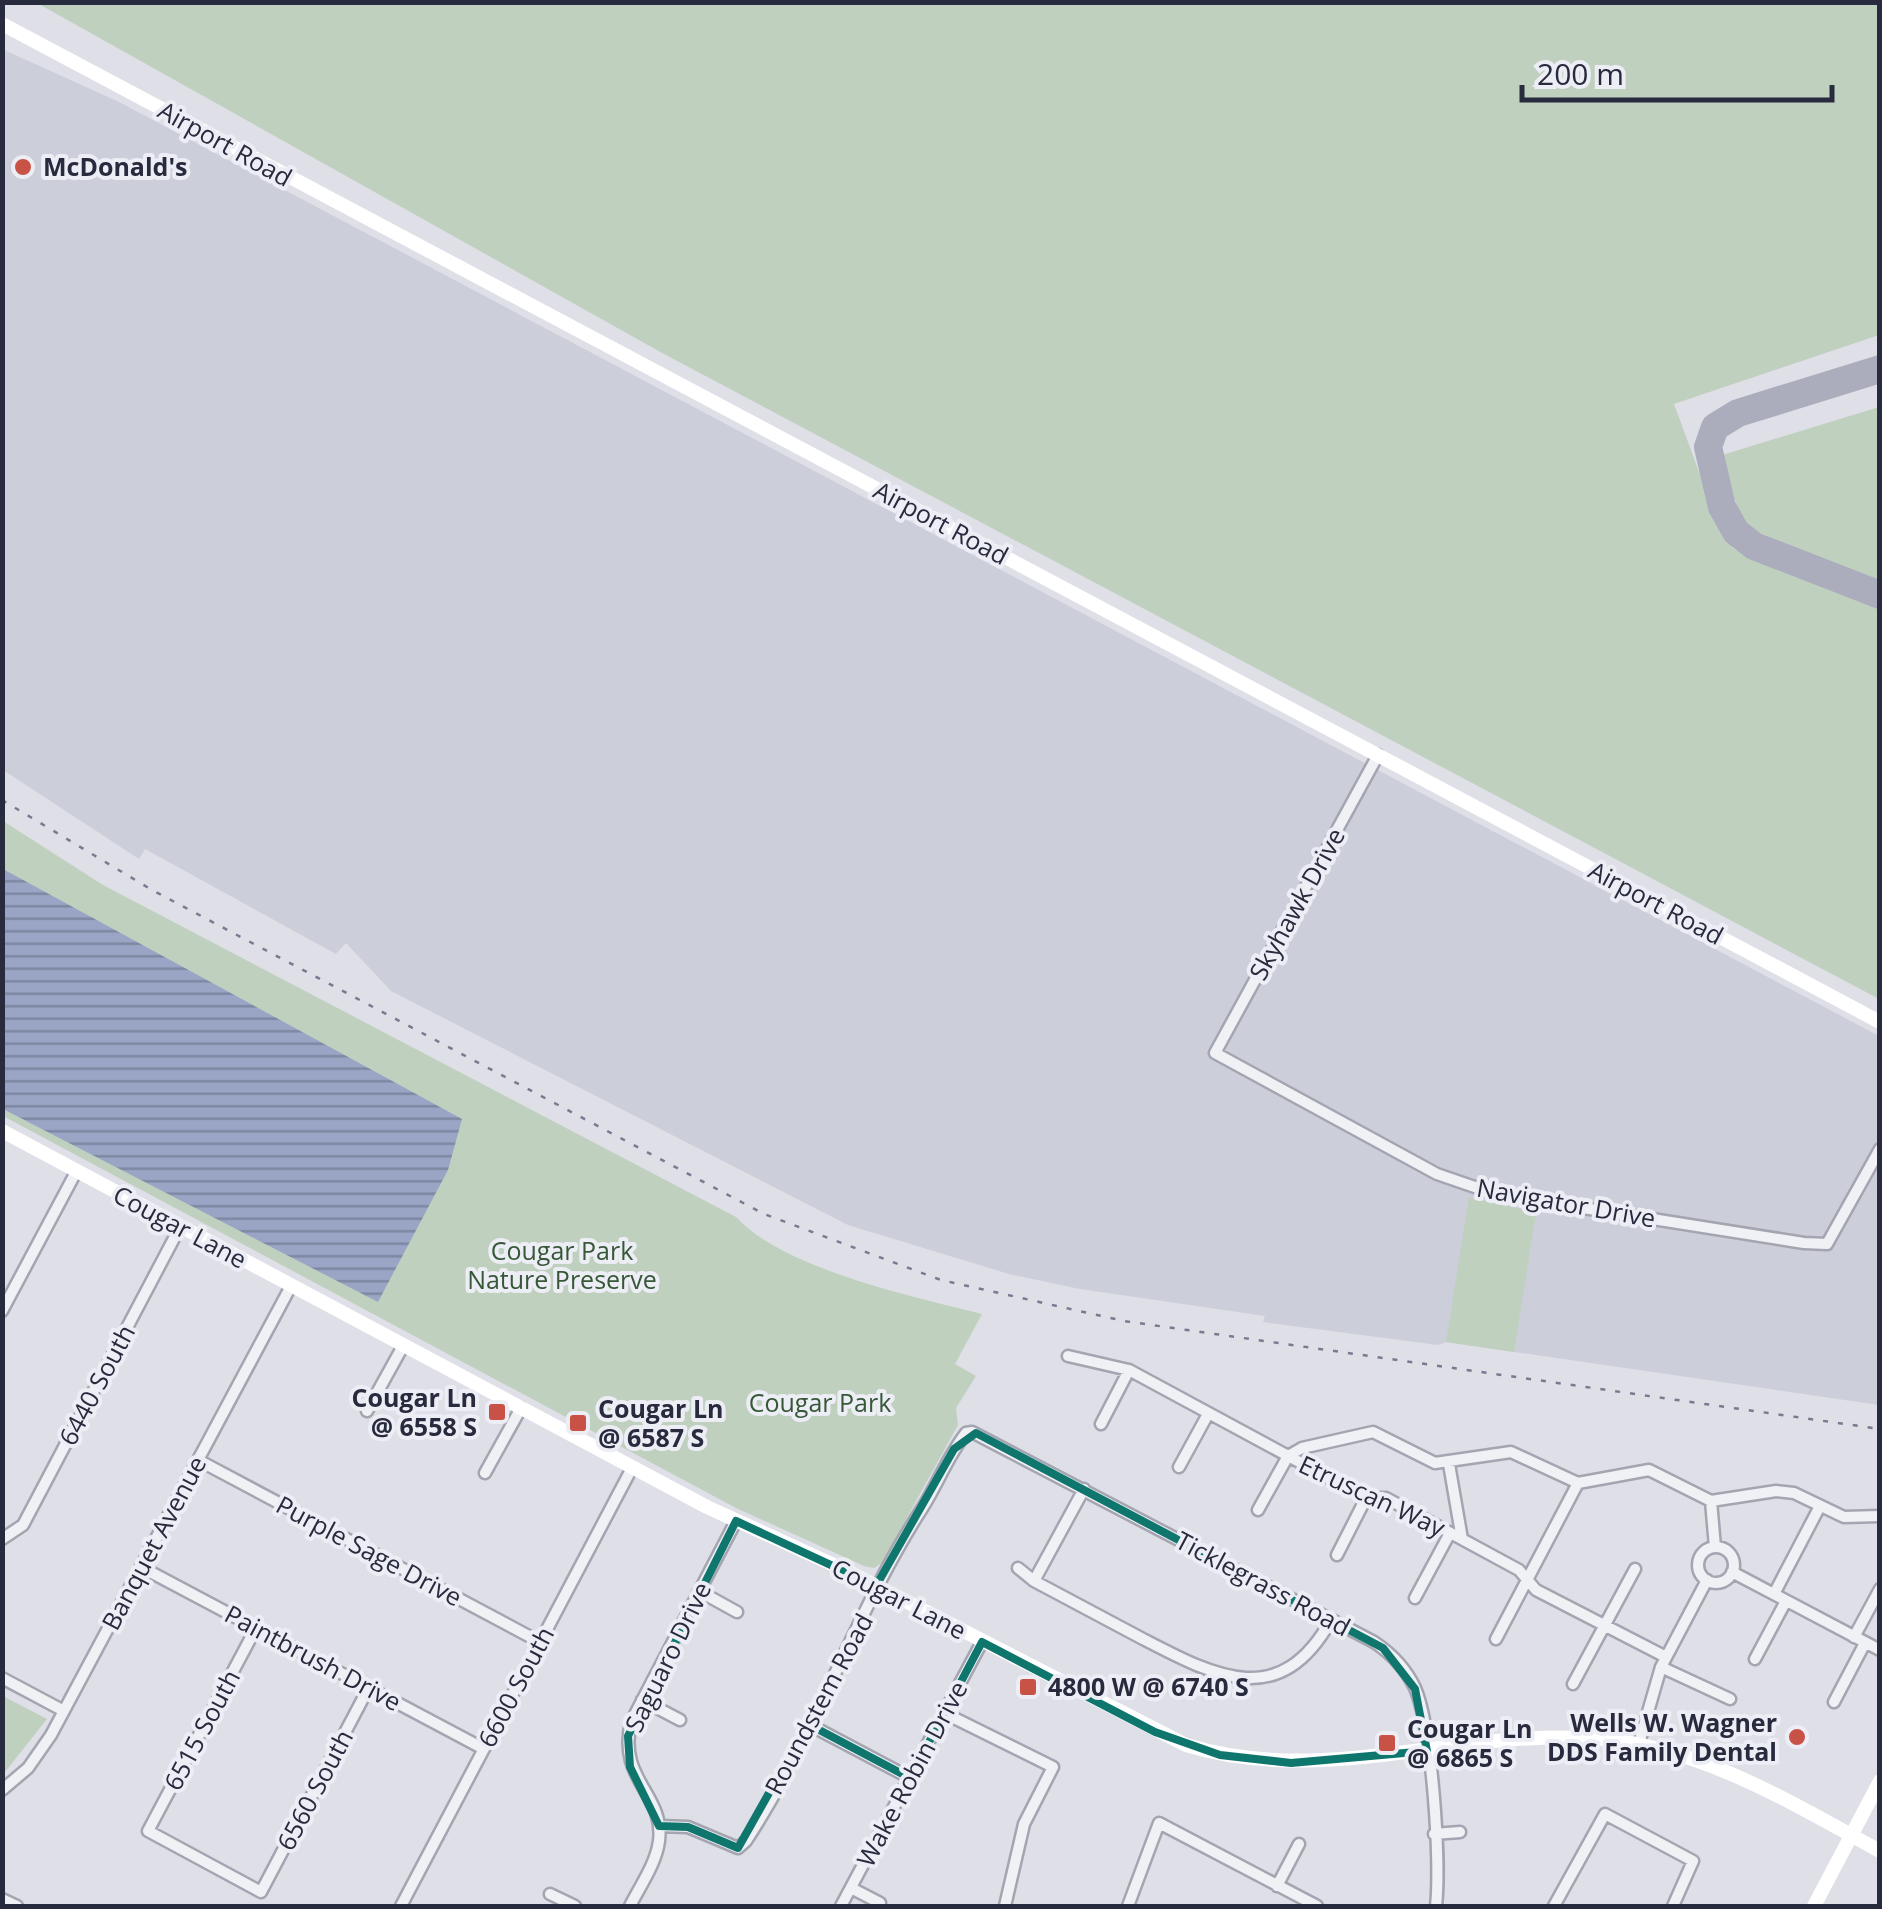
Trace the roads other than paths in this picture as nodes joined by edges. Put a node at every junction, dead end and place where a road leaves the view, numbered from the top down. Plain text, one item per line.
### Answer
1 (2, 24) edge
2 (1378, 755) junction
3 (1880, 1022) edge
4 (1216, 1054) joint
5 (2, 1131) edge
6 (1880, 1149) edge
7 (76, 1172) junction
8 (180, 1227) junction
9 (2, 1281) edge
10 (290, 1286) junction
11 (15, 1288) junction
12 (2, 1312) edge
13 (403, 1346) junction
14 (1068, 1356) dead end
15 (1129, 1370) junction
16 (520, 1408) junction
17 (367, 1412) dead end
18 (1208, 1414) junction
19 (1101, 1424) dead end
20 (966, 1433) joint
21 (1288, 1456) junction
22 (198, 1460) junction
23 (1449, 1464) junction
24 (1179, 1467) dead end
25 (632, 1468) junction
26 (485, 1473) dead end
27 (1578, 1483) junction
28 (1084, 1489) junction
29 (1366, 1498) junction
30 (1711, 1502) junction
31 (1820, 1506) junction
32 (1258, 1510) dead end
33 (1880, 1516) edge
34 (736, 1521) junction
35 (1450, 1533) junction
36 (5, 1539) edge
37 (1462, 1539) junction
38 (1714, 1547) junction
39 (1336, 1555) dead end
40 (141, 1567) junction
41 (1018, 1568) dead end
42 (1635, 1569) dead end
43 (1732, 1572) junction
44 (1527, 1580) junction
45 (1707, 1580) junction
46 (1034, 1581) junction
47 (878, 1587) junction
48 (1880, 1590) edge
49 (699, 1591) junction
50 (1774, 1594) junction
51 (1415, 1598) dead end
52 (1786, 1601) junction
53 (737, 1612) dead end
54 (1332, 1620) junction
55 (1604, 1626) junction
56 (256, 1628) junction
57 (1854, 1637) junction
58 (1496, 1639) dead end
59 (540, 1642) junction
60 (982, 1642) junction
61 (1866, 1643) junction
62 (1880, 1650) edge
63 (1754, 1659) dead end
64 (1663, 1662) junction
65 (1286, 1670) junction
66 (2, 1678) edge
67 (1293, 1682) dead end
68 (1574, 1684) dead end
69 (369, 1688) junction
70 (1730, 1699) dead end
71 (642, 1700) junction
72 (1834, 1702) dead end
73 (64, 1711) junction
74 (944, 1712) junction
75 (680, 1720) dead end
76 (808, 1724) junction
77 (1639, 1744) junction
78 (484, 1748) junction
79 (1426, 1751) junction
80 (910, 1778) junction
81 (1880, 1781) edge
82 (2, 1790) edge
83 (659, 1826) junction
84 (1460, 1832) dead end
85 (1434, 1834) junction
86 (1851, 1836) junction
87 (1299, 1844) dead end
88 (1880, 1850) edge
89 (1278, 1886) junction
90 (852, 1888) junction
91 (261, 1892) joint
92 (550, 1894) dead end
93 (2, 1899) edge
94 (880, 1903) dead end
95 (17, 1906) edge
96 (401, 1906) edge
97 (575, 1906) edge
98 (630, 1906) edge
99 (842, 1906) edge
100 (1005, 1906) edge
101 (1128, 1906) edge
102 (1317, 1906) edge
103 (1436, 1906) edge
104 (1554, 1906) edge
105 (1673, 1906) edge
106 (1814, 1906) edge

1 - 2 street, Airport Road
2 - 3 street, Airport Road
2 - 4 street, Skyhawk Drive
4 - 6 street, Navigator Drive
5 - 7 street, Cougar Lane
7 - 8 street, Cougar Lane
7 - 11 street
8 - 10 street, Cougar Lane
8 - 36 street, 6440 South
9 - 11 street
10 - 13 street, Cougar Lane
10 - 22 street, Banquet Avenue
11 - 12 street
13 - 16 street, Cougar Lane
13 - 17 street
14 - 15 street, Etruscan Way
15 - 18 street, Etruscan Way
15 - 19 street
16 - 25 street, Cougar Lane
16 - 26 street
18 - 21 street, Etruscan Way
18 - 24 street
20 - 28 street, Ticklegrass Road
20 - 47 street, Roundstem Road
21 - 23 street
21 - 29 street, Etruscan Way
21 - 32 street
22 - 40 street, Banquet Avenue
22 - 59 street, Purple Sage Drive
23 - 27 street
23 - 37 street
25 - 34 street, Cougar Lane
25 - 59 street, 6600 South
27 - 30 street
27 - 44 street
28 - 46 street
28 - 54 street, Ticklegrass Road
29 - 35 street, Etruscan Way
29 - 39 street
30 - 31 street
30 - 38 street
31 - 33 street
31 - 50 street
34 - 47 street, Cougar Lane
34 - 49 street, Saguaro Drive
35 - 37 street, Etruscan Way
35 - 51 street
37 - 44 street, Etruscan Way
38 - 43 street
38 - 45 street
40 - 56 street, Paintbrush Drive
40 - 73 street, Banquet Avenue
41 - 46 street
42 - 55 street
43 - 45 street
43 - 50 street
44 - 55 street, Etruscan Way
44 - 58 street
45 - 64 street
46 - 65 street
47 - 60 street, Cougar Lane
47 - 76 street, Roundstem Road
48 - 57 street
49 - 53 street
49 - 71 street, Saguaro Drive
50 - 52 street
52 - 57 street
52 - 63 street
54 - 65 street
54 - 79 street, Ticklegrass Road
55 - 64 street, Etruscan Way
55 - 68 street
56 - 69 street, Paintbrush Drive
56 - 91 street, 6515 South
57 - 61 street
59 - 78 street, 6600 South
60 - 74 street, Wake Robin Drive
60 - 79 street, Cougar Lane
61 - 62 street
61 - 72 street
64 - 70 street, Etruscan Way
64 - 77 street
65 - 67 street
66 - 73 street
69 - 78 street, Paintbrush Drive
69 - 91 street, 6560 South
71 - 75 street
71 - 83 street, Saguaro Drive
73 - 82 street, Banquet Avenue
74 - 80 street, Wake Robin Drive
74 - 100 street
76 - 80 street
76 - 83 street, Roundstem Road
77 - 79 street, Cougar Lane
77 - 86 street, Cougar Lane
78 - 96 street, 6600 South
79 - 85 street, Ticklegrass Road
80 - 90 street, Wake Robin Drive
81 - 86 street
83 - 98 street
84 - 85 street
85 - 103 street, Ticklegrass Road
86 - 88 street, Cougar Lane
86 - 106 street
87 - 89 street
89 - 101 street
89 - 102 street
90 - 94 street
90 - 99 street, Wake Robin Drive
92 - 97 street
93 - 95 street
104 - 105 street

